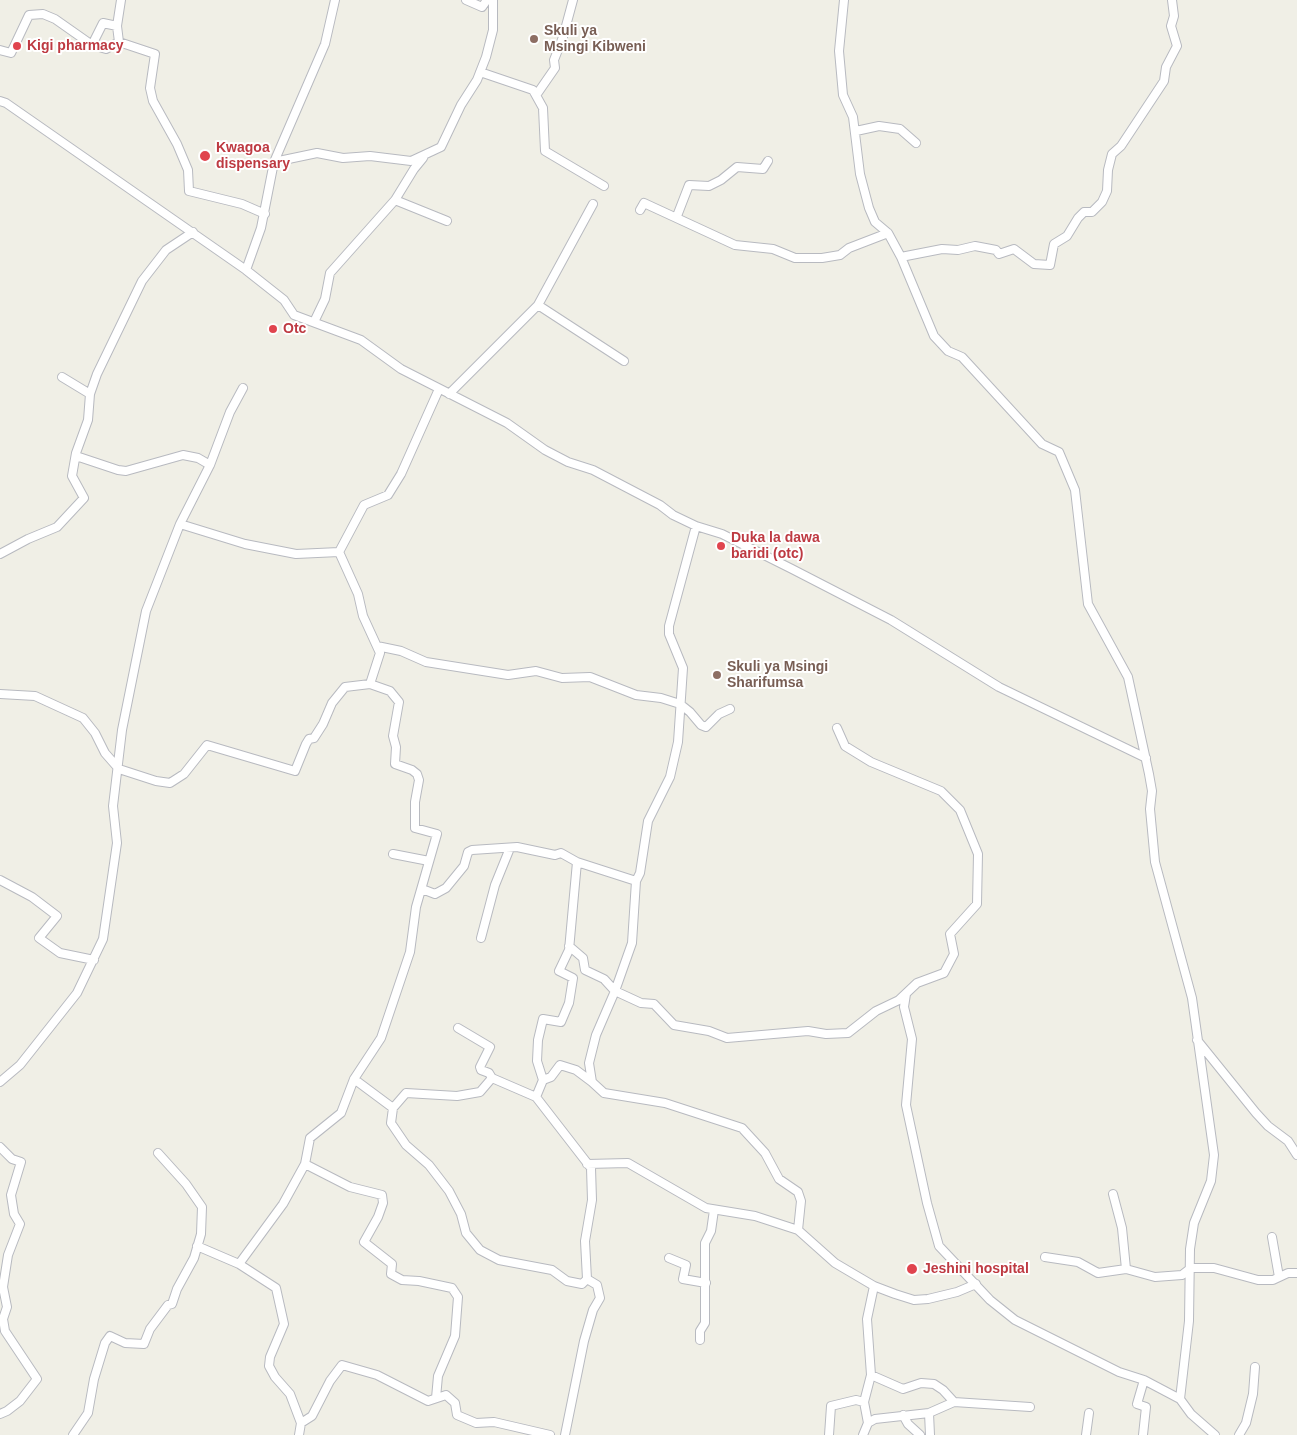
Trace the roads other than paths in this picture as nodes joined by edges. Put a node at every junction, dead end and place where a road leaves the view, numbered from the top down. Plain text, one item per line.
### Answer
1 (121, 0) edge
2 (335, 0) edge
3 (466, 0) edge
4 (488, 0) edge
5 (493, 0) edge
6 (573, 0) edge
7 (844, 0) edge
8 (1172, 0) edge
9 (117, 26) junction
10 (120, 42) junction
11 (92, 45) junction
12 (0, 50) edge
13 (480, 72) junction
14 (537, 94) junction
15 (0, 101) edge
16 (856, 131) junction
17 (916, 143) dead end
18 (425, 156) junction
19 (768, 161) dead end
20 (274, 162) junction
21 (604, 186) dead end
22 (395, 200) junction
23 (593, 204) dead end
24 (640, 210) dead end
25 (265, 214) junction
26 (677, 216) junction
27 (446, 221) dead end
28 (193, 232) junction
29 (888, 233) junction
30 (901, 257) junction
31 (246, 270) junction
32 (538, 305) junction
33 (314, 322) junction
34 (624, 361) dead end
35 (62, 377) dead end
36 (243, 388) dead end
37 (439, 389) junction
38 (90, 394) junction
39 (449, 394) junction
40 (76, 456) junction
41 (210, 465) junction
42 (180, 524) junction
43 (696, 526) junction
44 (339, 552) junction
45 (0, 554) edge
46 (377, 646) junction
47 (370, 684) junction
48 (0, 694) edge
49 (680, 704) junction
50 (730, 709) dead end
51 (837, 728) dead end
52 (1146, 758) junction
53 (119, 769) junction
54 (510, 848) junction
55 (393, 854) dead end
56 (429, 862) junction
57 (577, 862) junction
58 (0, 880) edge
59 (636, 881) junction
60 (422, 889) junction
61 (481, 938) dead end
62 (569, 946) junction
63 (94, 960) junction
64 (615, 991) junction
65 (906, 994) junction
66 (458, 1028) dead end
67 (1197, 1040) junction
68 (492, 1078) junction
69 (354, 1079) junction
70 (543, 1080) junction
71 (0, 1082) edge
72 (592, 1082) junction
73 (536, 1096) junction
74 (393, 1108) junction
75 (0, 1147) edge
76 (158, 1153) dead end
77 (1297, 1155) edge
78 (305, 1164) junction
79 (587, 1164) junction
80 (1113, 1194) dead end
81 (714, 1210) junction
82 (798, 1230) junction
83 (1272, 1238) dead end
84 (197, 1246) junction
85 (1045, 1257) dead end
86 (669, 1258) dead end
87 (238, 1264) junction
88 (1191, 1268) junction
89 (1126, 1269) junction
90 (1297, 1274) edge
91 (1279, 1278) junction
92 (587, 1279) junction
93 (706, 1283) junction
94 (976, 1284) junction
95 (874, 1286) junction
96 (700, 1340) dead end
97 (1255, 1368) dead end
98 (871, 1375) junction
99 (1144, 1380) junction
100 (436, 1398) junction
101 (1180, 1399) junction
102 (864, 1402) junction
103 (954, 1402) junction
104 (1030, 1407) dead end
105 (929, 1413) junction
106 (1089, 1413) dead end
107 (0, 1414) edge
108 (903, 1415) junction
109 (302, 1423) junction
110 (868, 1423) junction
111 (73, 1435) edge
112 (299, 1435) edge
113 (550, 1435) edge
114 (565, 1435) edge
115 (829, 1435) edge
116 (864, 1435) edge
117 (920, 1435) edge
118 (930, 1435) edge
119 (1086, 1435) edge
120 (1143, 1435) edge
121 (1215, 1435) edge
122 (1239, 1435) edge

1 - 9 street
2 - 20 street
3 - 4 street
5 - 13 street
6 - 14 street
7 - 16 street
8 - 30 street
9 - 10 street
9 - 11 street
10 - 11 street
10 - 25 street
11 - 12 street
13 - 14 street
13 - 18 street
14 - 21 street
15 - 28 street
16 - 17 street
16 - 29 street
18 - 20 street
18 - 22 street
19 - 26 street
20 - 25 street
22 - 27 street
22 - 33 street
23 - 32 street
24 - 26 street
25 - 31 street
26 - 29 street
28 - 31 street
28 - 38 street
29 - 30 street
30 - 52 street
31 - 33 street
32 - 34 street
32 - 39 street
33 - 37 street
35 - 38 street
36 - 41 street
37 - 39 street
37 - 44 street
38 - 40 street
39 - 43 street
40 - 41 street
40 - 45 street
41 - 42 street
42 - 44 street
42 - 53 street
43 - 49 street
43 - 52 street
44 - 46 street
46 - 47 street
46 - 49 street
47 - 53 street
47 - 56 street
48 - 53 street
49 - 50 street
49 - 59 street
51 - 65 street
52 - 67 street
53 - 63 street
54 - 57 street
54 - 60 street
54 - 61 street
55 - 56 street
56 - 60 street
57 - 59 street
57 - 62 street
58 - 63 street
59 - 64 street
60 - 69 street
62 - 64 street
62 - 70 street
63 - 71 street
64 - 65 street
64 - 72 street
65 - 94 street
66 - 68 street
67 - 77 street
67 - 88 street
68 - 73 street
68 - 74 street
69 - 74 street
69 - 78 street
70 - 72 street
70 - 73 street
72 - 82 street
73 - 79 street
74 - 92 street
75 - 107 street
76 - 84 street
78 - 87 street
78 - 100 street
79 - 81 street
79 - 92 street
80 - 89 street
81 - 82 street
81 - 93 street
82 - 95 street
83 - 91 street
84 - 87 street
84 - 111 street
85 - 89 street
86 - 93 street
87 - 109 street
88 - 89 street
88 - 91 street
88 - 101 street
90 - 91 street
92 - 114 street
93 - 96 street
94 - 95 street
94 - 99 street
95 - 98 street
97 - 122 street
98 - 102 street
98 - 103 street
99 - 101 street
99 - 120 street
100 - 109 street
100 - 113 street
101 - 121 street
102 - 110 street
102 - 115 street
103 - 104 street
103 - 105 street
105 - 108 street
105 - 118 street
106 - 119 street
108 - 110 street
108 - 117 street
109 - 112 street
110 - 116 street

